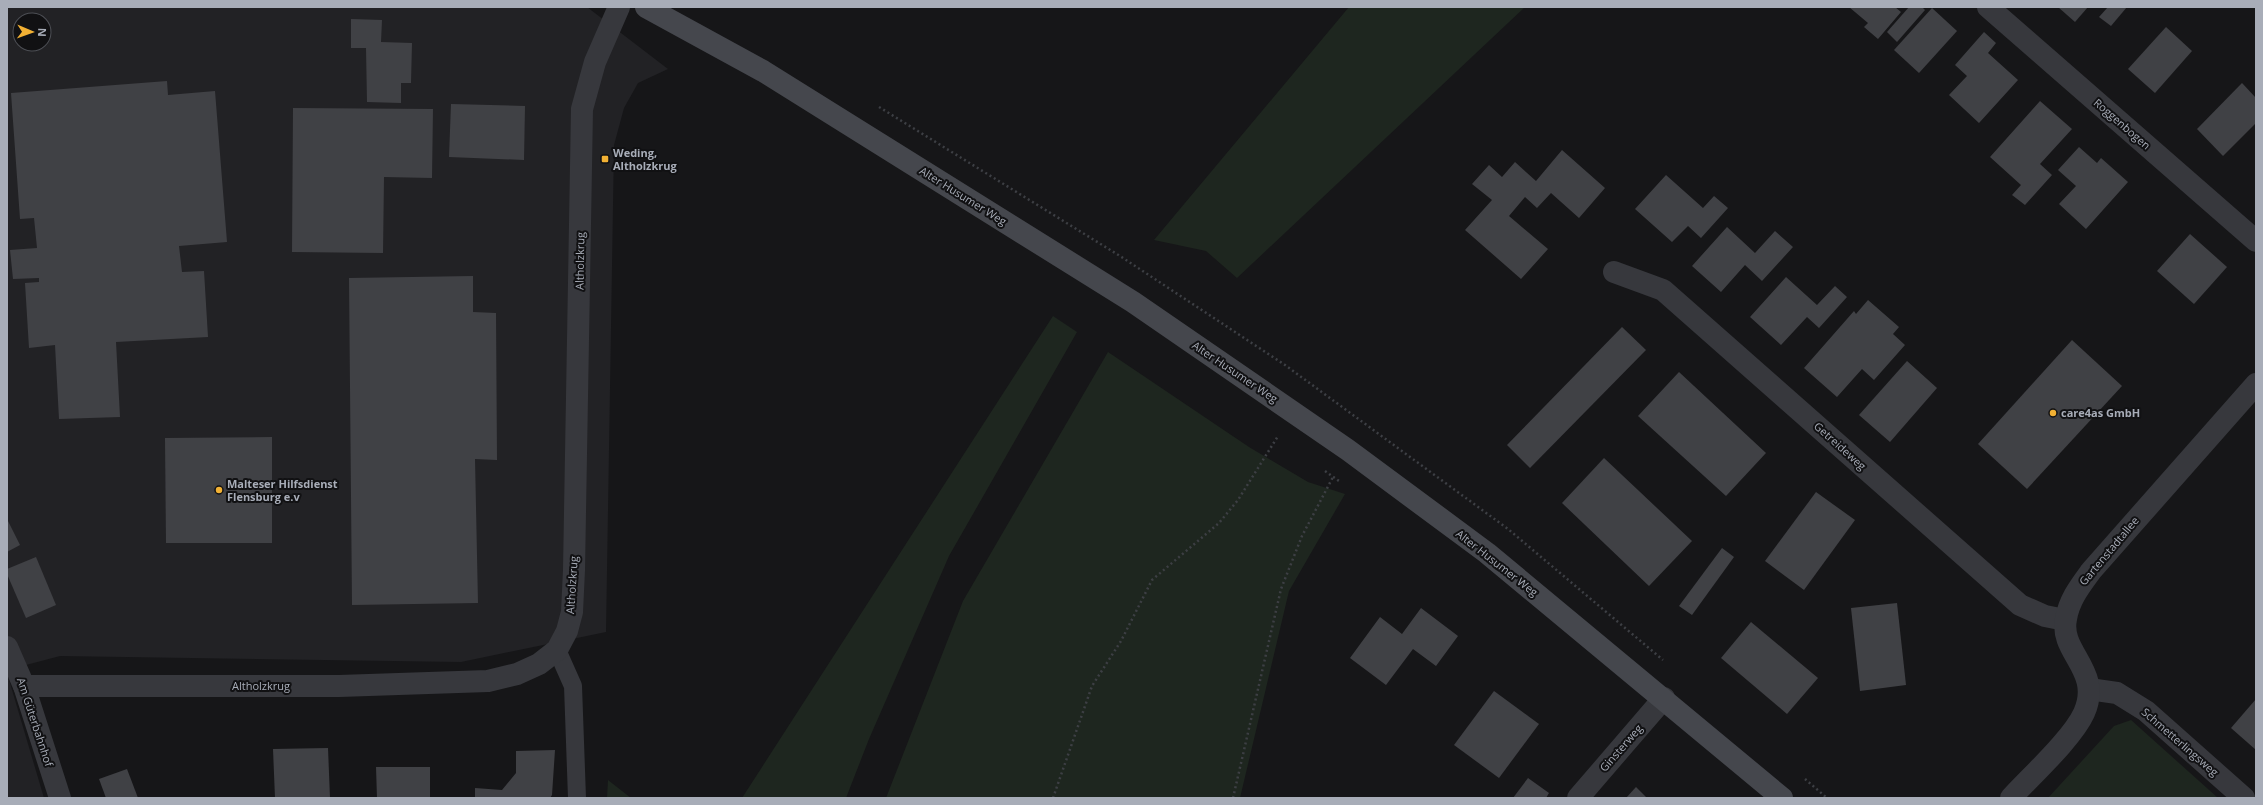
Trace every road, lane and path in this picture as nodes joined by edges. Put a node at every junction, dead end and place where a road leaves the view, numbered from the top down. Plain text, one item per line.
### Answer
1 (619, 7) edge
2 (646, 7) edge
3 (1988, 7) edge
4 (2256, 240) edge
5 (1614, 272) dead end
6 (2256, 384) edge
7 (1271, 432) dead end
8 (1278, 436) junction
9 (1284, 441) dead end
10 (1321, 468) dead end
11 (1333, 477) junction
12 (1340, 482) dead end
13 (2065, 620) junction
14 (7, 647) edge
15 (557, 650) junction
16 (24, 686) junction
17 (2089, 689) junction
18 (1664, 698) junction
19 (60, 798) edge
20 (577, 798) edge
21 (1053, 798) edge
22 (1233, 798) edge
23 (1578, 798) edge
24 (1782, 798) edge
25 (2011, 798) edge
26 (2244, 798) edge

1 - 15 street, Altholzkrug
2 - 18 street, Alter Husumer Weg
3 - 4 street, Roggenbogen
5 - 13 street, Getreideweg
6 - 13 street, Gartenstadtallee
7 - 8 path
8 - 9 path
8 - 21 path
10 - 11 path
11 - 12 path
11 - 22 path
13 - 17 street, Gartenstadtallee
14 - 16 street, Am Güterbahnhof
15 - 16 street, Altholzkrug
15 - 20 lane
16 - 19 street, Am Güterbahnhof
17 - 25 street, Gartenstadtallee
17 - 26 street, Schmetterlingsweg
18 - 23 street, Ginsterweg
18 - 24 street, Alter Husumer Weg

